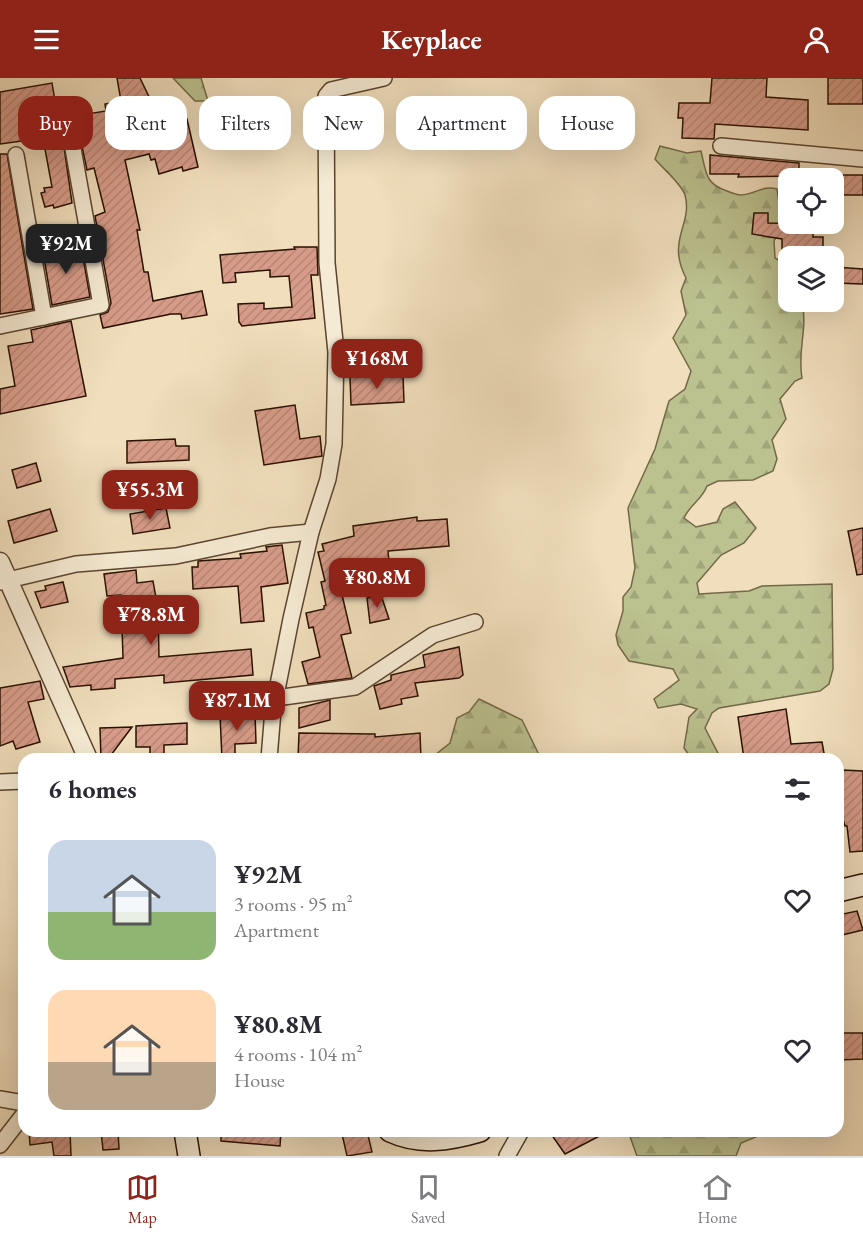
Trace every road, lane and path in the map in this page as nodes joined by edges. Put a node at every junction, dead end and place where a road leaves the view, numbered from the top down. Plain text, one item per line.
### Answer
1 (384, 78) edge
2 (721, 146) dead end
3 (73, 150) edge
4 (16, 155) dead end
5 (863, 159) edge
6 (44, 317) junction
7 (0, 326) edge
8 (310, 532) junction
9 (0, 562) edge
10 (4, 582) edge
11 (475, 622) dead end
12 (276, 698) junction
13 (85, 753) edge
14 (270, 753) edge
15 (18, 781) edge
16 (0, 782) edge
17 (863, 885) edge
18 (844, 890) edge
19 (0, 1099) edge
20 (18, 1102) edge
21 (18, 1122) edge
22 (186, 1137) edge
23 (402, 1137) edge
24 (449, 1137) edge
25 (518, 1137) edge
26 (0, 1145) edge
27 (189, 1156) edge
28 (507, 1156) edge

1 - 8 street
2 - 5 street
3 - 6 street
4 - 6 street
6 - 7 street
8 - 10 street
8 - 12 street
9 - 10 street
10 - 13 street
11 - 12 street
12 - 14 street
15 - 16 street
17 - 18 main road
19 - 20 street
21 - 26 street
22 - 27 main road
23 - 24 main road
25 - 28 street

